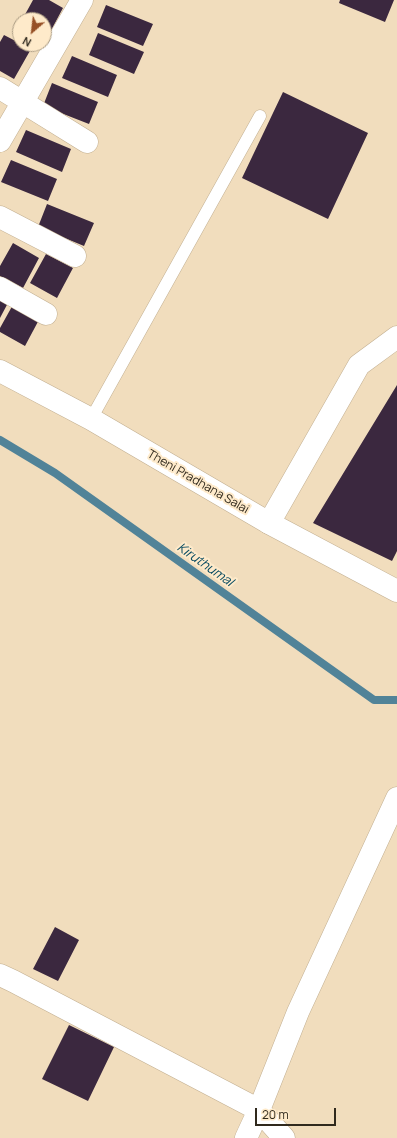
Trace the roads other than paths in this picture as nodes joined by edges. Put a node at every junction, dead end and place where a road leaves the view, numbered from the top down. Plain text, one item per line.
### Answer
1 (82, 0) edge
2 (0, 88) edge
3 (22, 102) junction
4 (260, 116) dead end
5 (0, 141) edge
6 (88, 142) dead end
7 (0, 217) edge
8 (76, 256) dead end
9 (0, 288) edge
10 (46, 314) dead end
11 (397, 337) edge
12 (0, 372) edge
13 (91, 418) junction
14 (269, 523) junction
15 (397, 591) edge
16 (397, 798) edge
17 (0, 975) edge
18 (259, 1110) junction
19 (246, 1138) edge
20 (284, 1138) edge

1 - 3 street
2 - 3 street
3 - 5 street
3 - 6 street
4 - 13 lane
7 - 8 street
9 - 10 street
11 - 14 street
12 - 13 street, Theni Pradhana Salai
13 - 14 street, Theni Pradhana Salai
14 - 15 street, Theni Pradhana Salai
16 - 18 street
17 - 18 street
18 - 19 street
18 - 20 street

